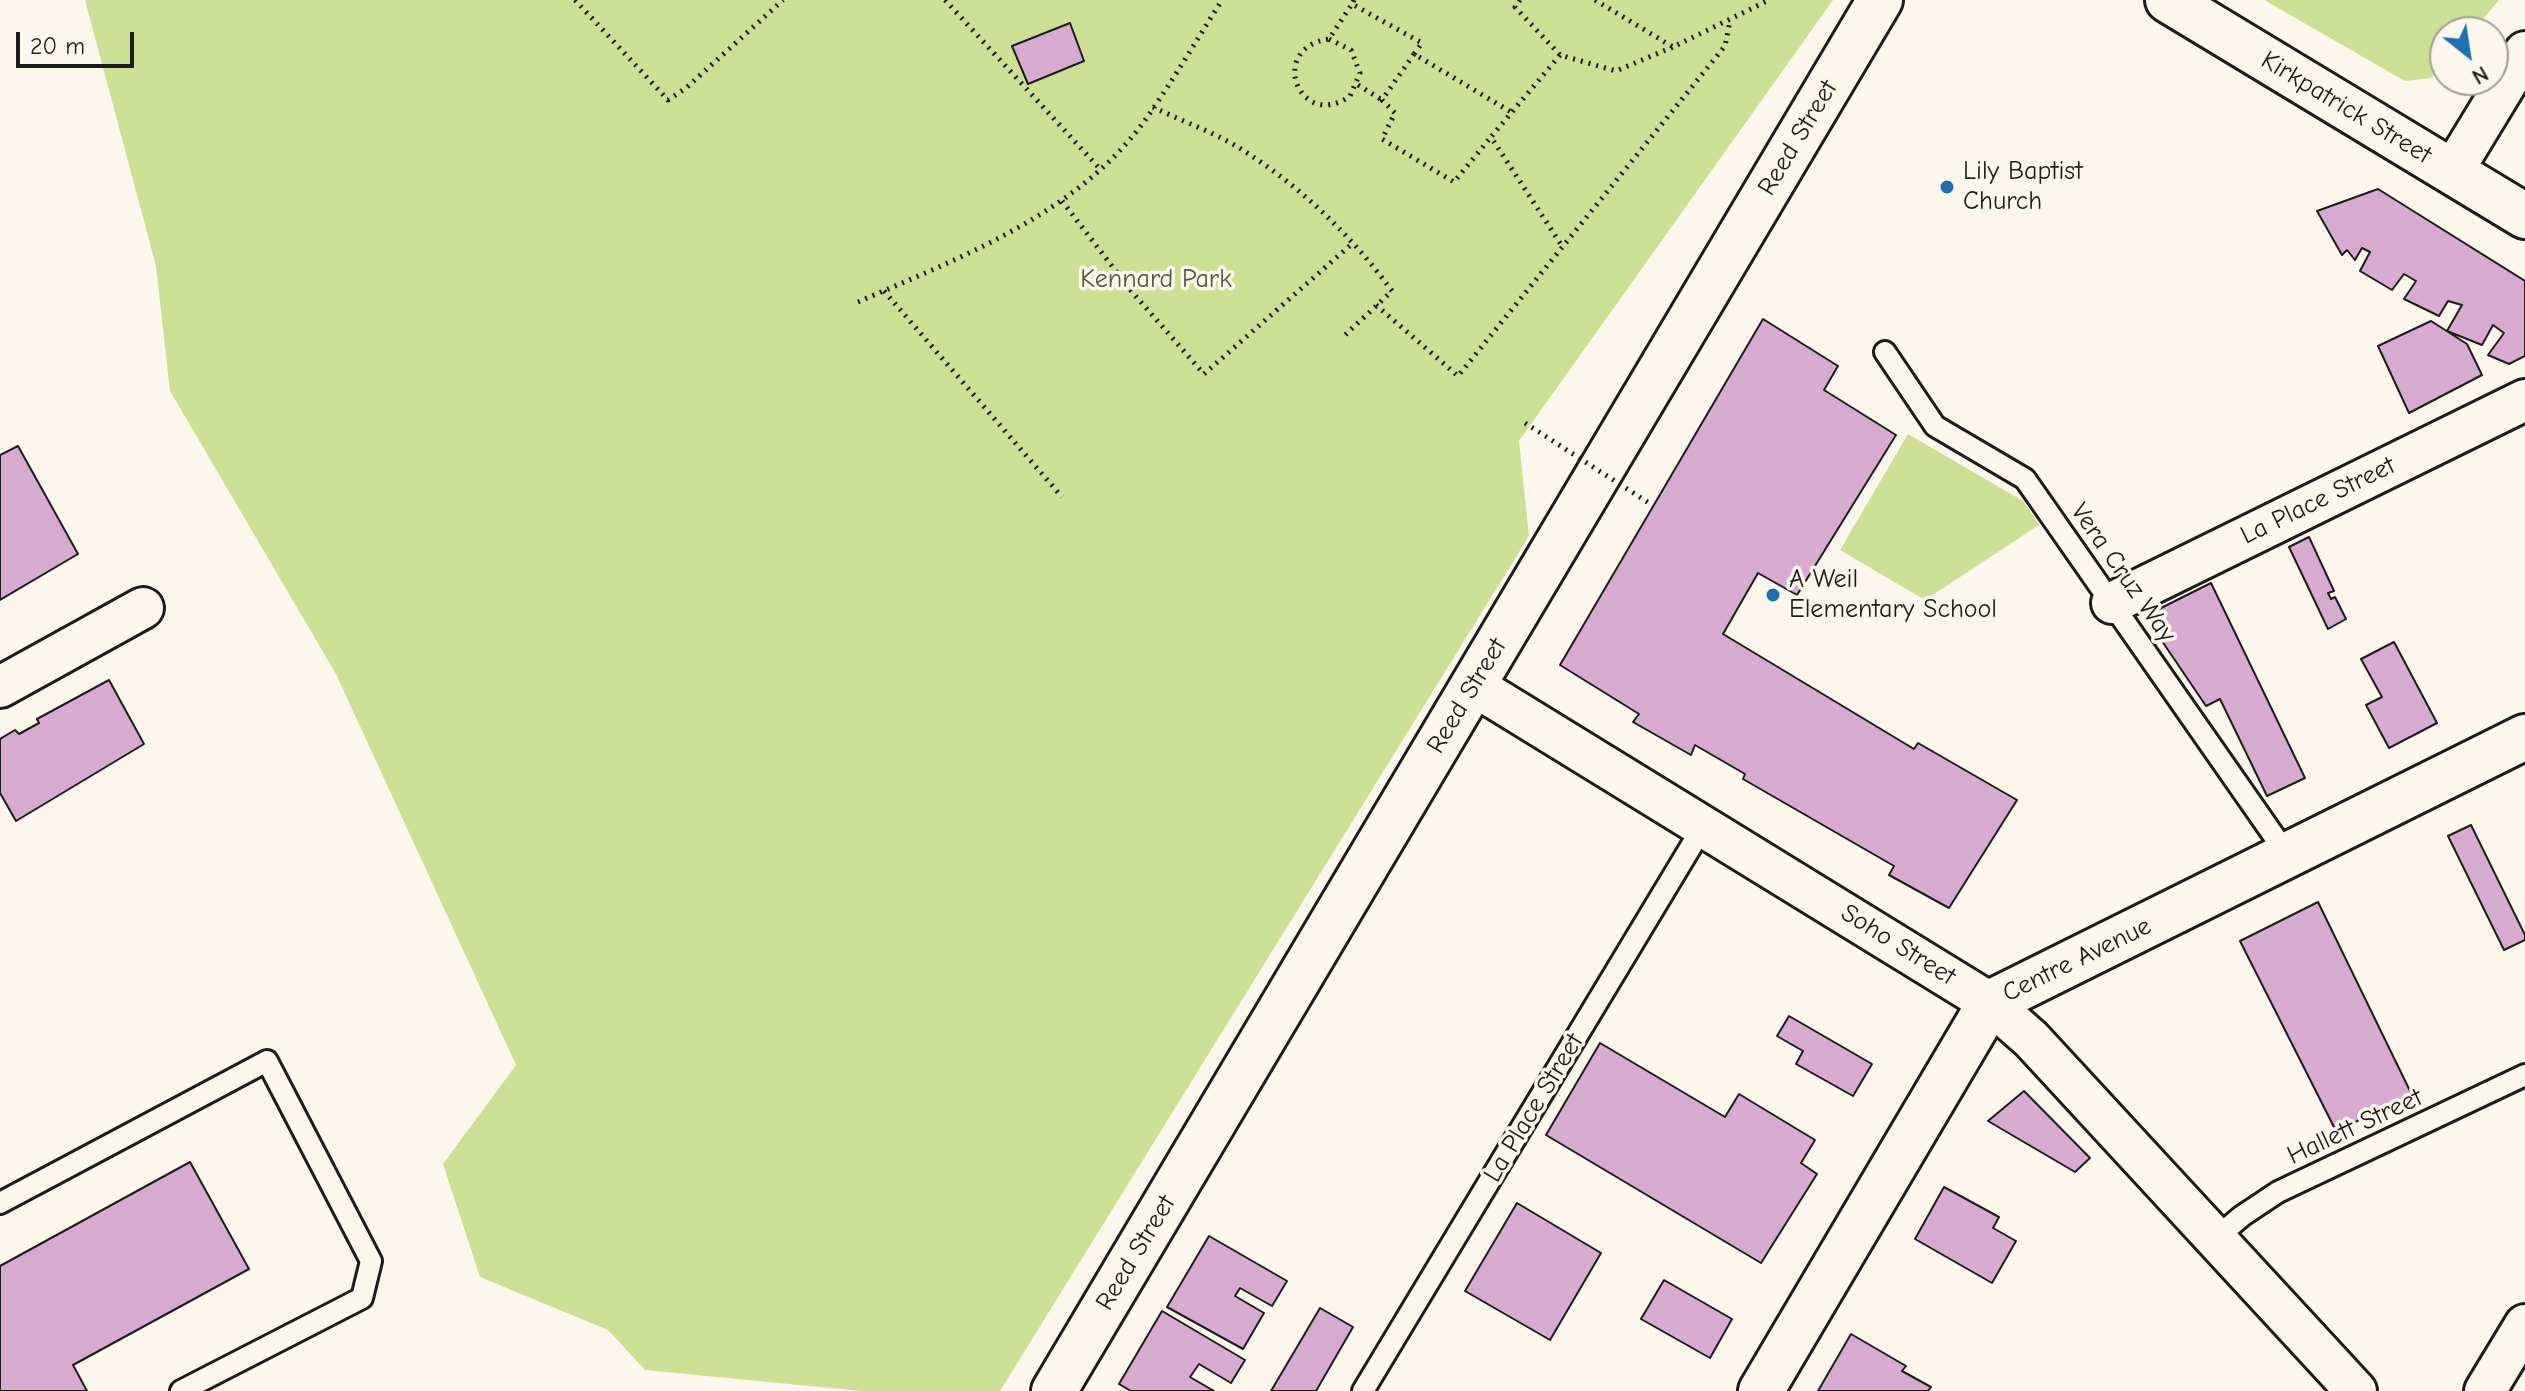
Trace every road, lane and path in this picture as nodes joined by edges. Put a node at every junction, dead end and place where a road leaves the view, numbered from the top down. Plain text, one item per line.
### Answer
1 (575, 0) edge
2 (783, 0) edge
3 (945, 0) edge
4 (1222, 0) edge
5 (1520, 0) edge
6 (1595, 0) edge
7 (1769, 0) edge
8 (1880, 0) edge
9 (2168, 0) edge
10 (1353, 2) edge
11 (1730, 21) junction
12 (1329, 39) junction
13 (1673, 47) junction
14 (2525, 52) edge
15 (1414, 54) junction
16 (1560, 55) junction
17 (1358, 85) junction
18 (1382, 100) junction
19 (1153, 107) junction
20 (1511, 112) junction
21 (1491, 137) junction
22 (1100, 169) junction
23 (2452, 172) junction
24 (1062, 201) junction
25 (2525, 216) edge
26 (1353, 243) junction
27 (1562, 246) junction
28 (884, 291) junction
29 (858, 302) dead end
30 (1376, 305) junction
31 (1344, 336) dead end
32 (1885, 352) dead end
33 (2525, 400) edge
34 (1525, 423) dead end
35 (1062, 497) dead end
36 (1652, 505) dead end
37 (2112, 603) junction
38 (143, 608) dead end
39 (1473, 685) junction
40 (0, 687) edge
41 (2525, 737) edge
42 (1704, 825) junction
43 (2288, 856) junction
44 (1990, 1003) junction
45 (2525, 1075) edge
46 (0, 1203) edge
47 (2216, 1238) junction
48 (2525, 1325) edge
49 (181, 1391) edge
50 (1054, 1391) edge
51 (1363, 1391) edge
52 (1761, 1391) edge
53 (2356, 1391) edge
54 (2485, 1391) edge

1 - 2 path
3 - 22 path
4 - 19 path
5 - 16 path
6 - 13 path
7 - 11 path
8 - 39 street, Reed Street
9 - 23 street, Kirkpatrick Street
10 - 12 path
10 - 15 path
11 - 13 path
11 - 27 path
12 - 17 path
12 - 17 path
13 - 16 path
14 - 23 street
15 - 18 path
15 - 20 path
16 - 20 path
17 - 18 path
18 - 21 path
19 - 22 path
19 - 26 path
20 - 21 path
21 - 27 path
22 - 24 path
23 - 25 street, Kirkpatrick Street
24 - 26 path
24 - 28 path
26 - 30 path
27 - 30 path
28 - 29 path
28 - 35 path
30 - 31 path
32 - 37 lane, Vera Cruz Way
33 - 37 street, La Place Street
34 - 36 path, bridge
37 - 43 lane, Vera Cruz Way
38 - 40 street
39 - 42 street, Soho Street
39 - 50 street, Reed Street
41 - 43 street, Centre Avenue
42 - 44 street, Soho Street
42 - 51 lane, La Place Street
43 - 44 street, Centre Avenue
44 - 47 street, Soho Street
44 - 52 street, Centre Avenue
45 - 47 lane, Hallett Street
46 - 49 lane
47 - 53 street, Soho Street
48 - 54 street

